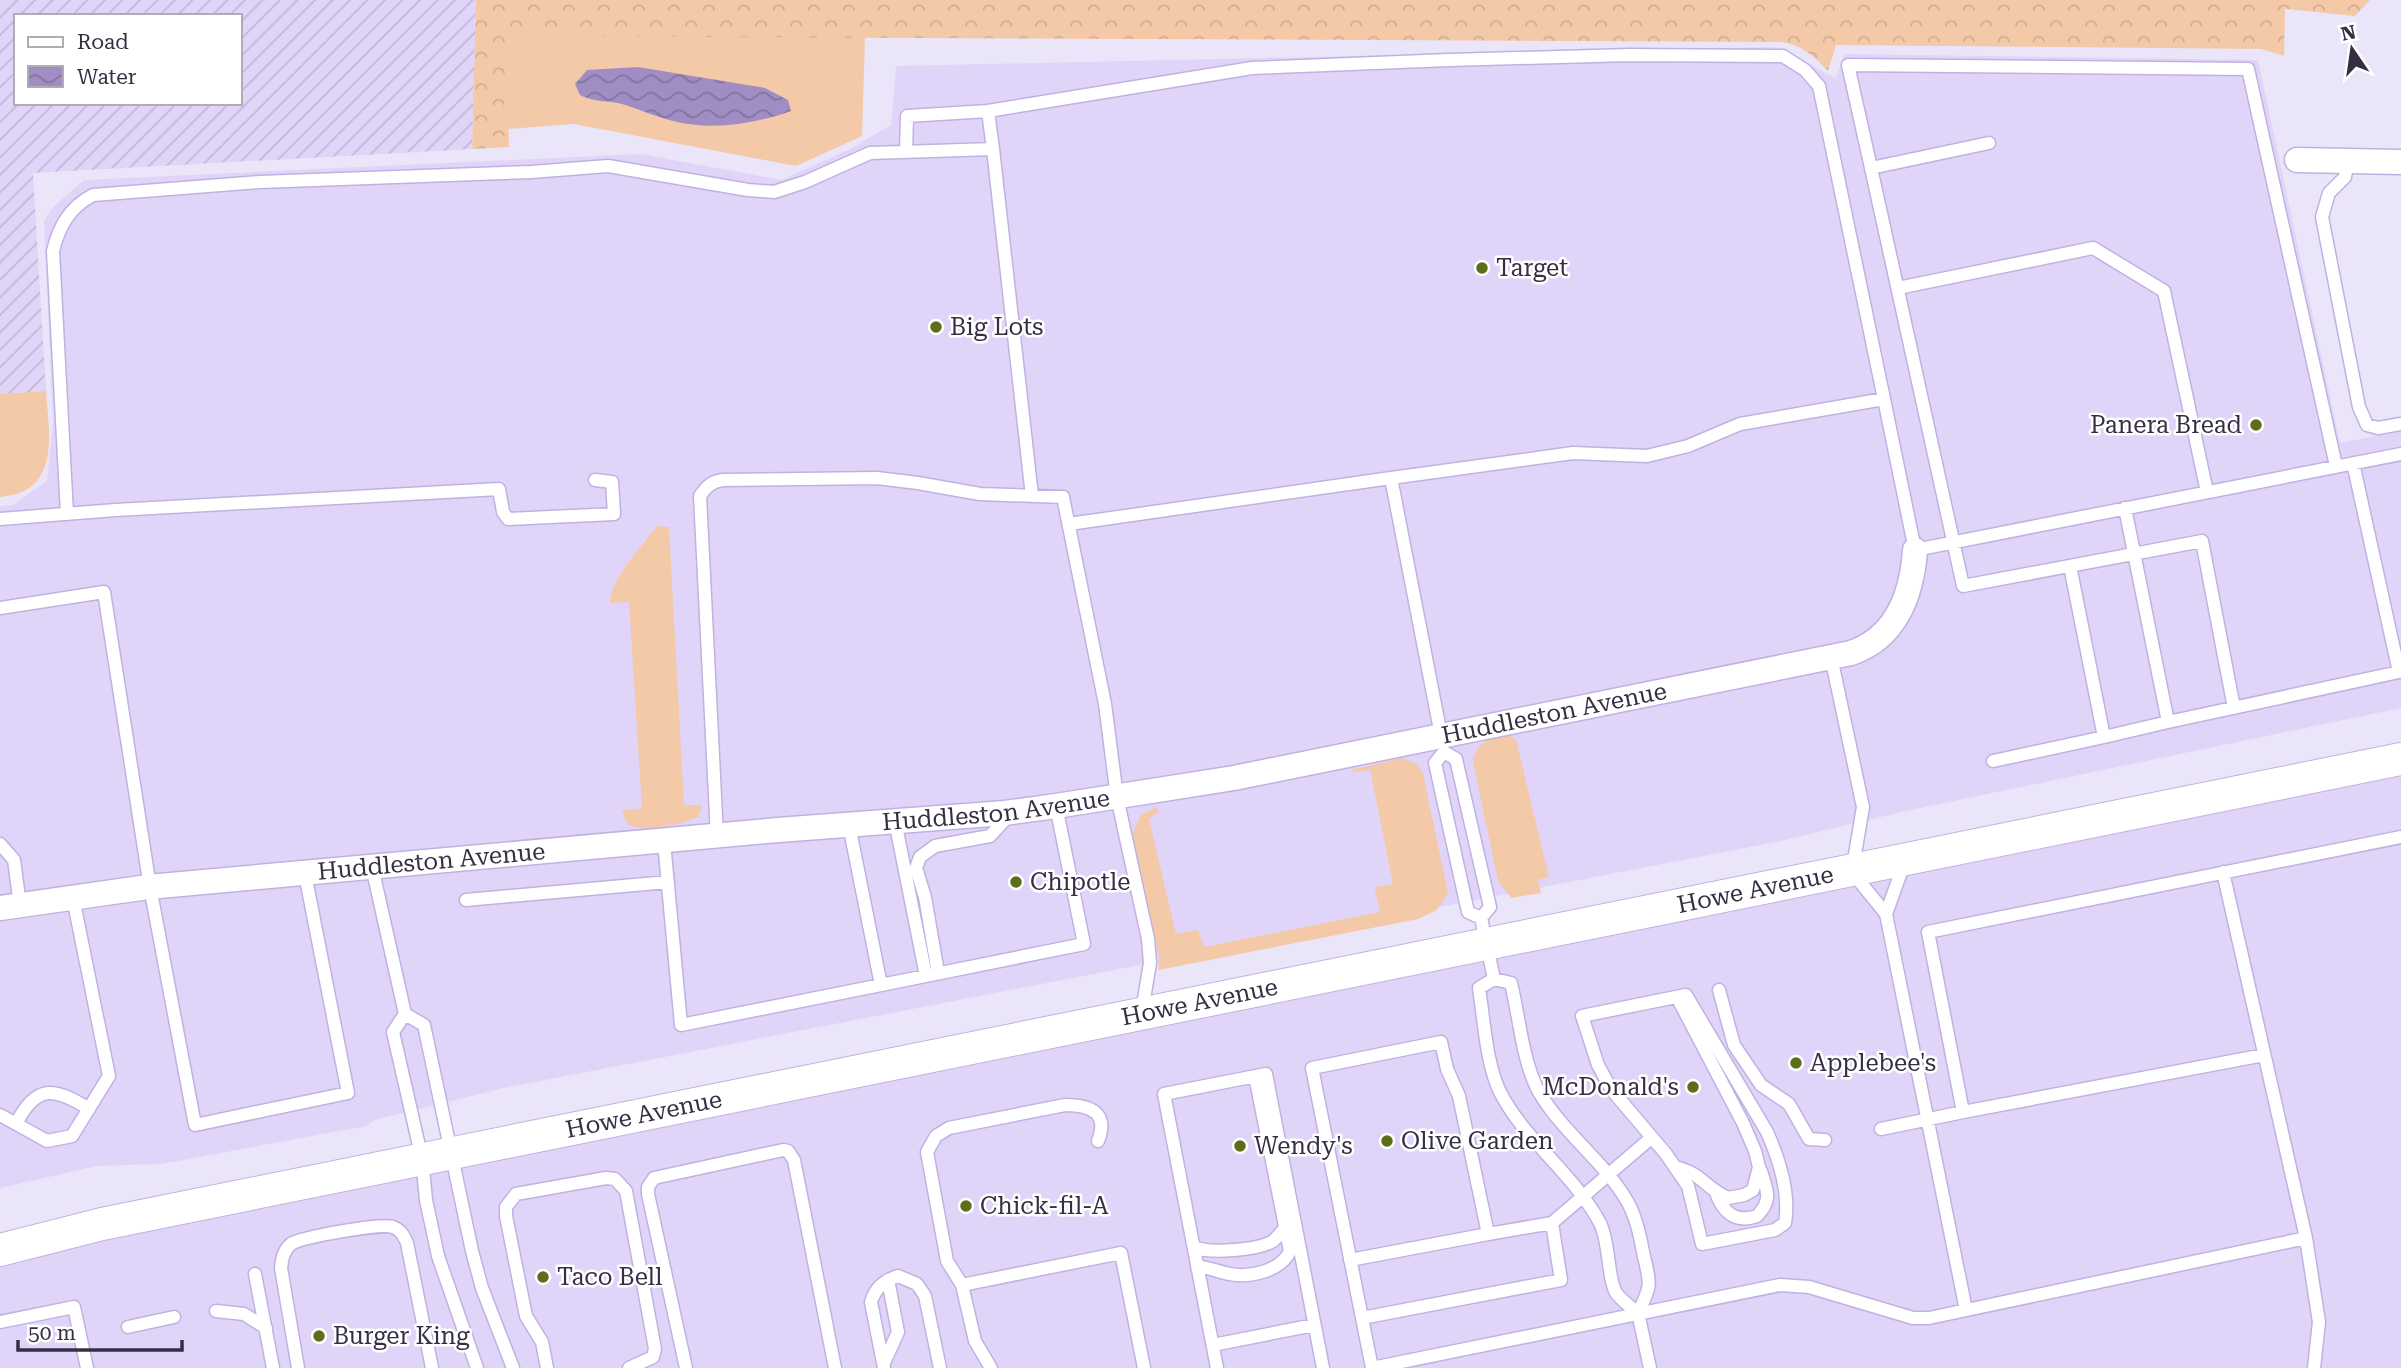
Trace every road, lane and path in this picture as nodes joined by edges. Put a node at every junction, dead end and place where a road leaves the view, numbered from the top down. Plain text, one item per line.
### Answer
1 (988, 111) junction
2 (1989, 143) dead end
3 (993, 149) junction
4 (906, 151) junction
5 (2297, 160) dead end
6 (2348, 160) junction
7 (2401, 162) edge
8 (1871, 168) junction
9 (1898, 288) junction
10 (1884, 399) junction
11 (2401, 424) edge
12 (2401, 454) edge
13 (2353, 463) junction
14 (2336, 466) junction
15 (1391, 478) junction
16 (595, 480) dead end
17 (2207, 492) junction
18 (1032, 496) junction
19 (2125, 508) junction
20 (67, 514) junction
21 (0, 519) edge
22 (1069, 524) junction
23 (1954, 542) junction
24 (1915, 550) junction
25 (2134, 553) junction
26 (2070, 566) junction
27 (0, 608) edge
28 (1831, 657) junction
29 (2234, 708) junction
30 (2168, 722) junction
31 (1441, 735) junction
32 (2104, 737) junction
33 (2401, 759) edge
34 (1993, 761) dead end
35 (1117, 797) junction
36 (1056, 806) junction
37 (1005, 813) junction
38 (895, 821) junction
39 (849, 825) junction
40 (717, 836) junction
41 (2401, 837) edge
42 (664, 842) junction
43 (0, 844) edge
44 (1905, 861) junction
45 (372, 867) junction
46 (1852, 872) junction
47 (2223, 872) junction
48 (305, 874) junction
49 (668, 882) junction
50 (150, 887) junction
51 (73, 898) junction
52 (466, 900) dead end
53 (10, 906) edge
54 (1886, 914) junction
55 (1484, 932) junction
56 (932, 975) junction
57 (1494, 979) junction
58 (881, 985) junction
59 (1719, 990) dead end
60 (1678, 997) junction
61 (405, 1014) junction
62 (1141, 1015) junction
63 (2264, 1055) junction
64 (1255, 1076) junction
65 (89, 1109) junction
66 (1963, 1112) junction
67 (0, 1115) edge
68 (1927, 1119) junction
69 (16, 1124) junction
70 (1881, 1129) dead end
71 (1651, 1138) junction
72 (1825, 1140) dead end
73 (1098, 1141) dead end
74 (436, 1157) junction
75 (1675, 1167) junction
76 (1759, 1167) junction
77 (1607, 1175) junction
78 (1715, 1190) junction
79 (1581, 1196) junction
80 (1552, 1223) junction
81 (1285, 1228) junction
82 (1488, 1234) junction
83 (2306, 1238) junction
84 (1194, 1247) junction
85 (0, 1250) edge
86 (1350, 1260) junction
87 (1197, 1267) junction
88 (255, 1274) dead end
89 (888, 1280) junction
90 (962, 1285) junction
91 (1966, 1310) junction
92 (216, 1311) dead end
93 (1638, 1313) junction
94 (174, 1318) dead end
95 (1362, 1318) junction
96 (0, 1322) edge
97 (1314, 1325) junction
98 (128, 1327) dead end
99 (266, 1328) junction
100 (1213, 1345) junction
101 (884, 1366) edge
102 (87, 1368) edge
103 (273, 1368) edge
104 (298, 1368) edge
105 (432, 1368) edge
106 (477, 1368) edge
107 (513, 1368) edge
108 (547, 1368) edge
109 (629, 1368) edge
110 (686, 1368) edge
111 (835, 1368) edge
112 (940, 1368) edge
113 (991, 1368) edge
114 (1144, 1368) edge
115 (1217, 1368) edge
116 (1323, 1368) edge
117 (1650, 1368) edge
118 (2314, 1368) edge

1 - 3 lane
1 - 4 lane
1 - 10 lane
2 - 8 lane
3 - 4 lane
3 - 18 lane
4 - 20 lane
5 - 6 street
6 - 7 street
6 - 11 lane
8 - 9 lane
8 - 14 lane
9 - 17 lane
9 - 23 lane
10 - 15 lane
10 - 24 lane
12 - 13 lane
13 - 14 lane
13 - 29 lane
14 - 17 lane
15 - 22 lane
15 - 31 lane
16 - 20 lane
17 - 19 lane
18 - 22 lane
18 - 40 lane
19 - 23 lane
19 - 25 lane
20 - 21 lane
22 - 35 lane
23 - 24 lane
23 - 26 lane
24 - 28 street, Huddleston Avenue
25 - 26 lane
25 - 29 lane
25 - 30 lane
26 - 32 lane
27 - 50 lane
28 - 31 street, Huddleston Avenue
28 - 46 lane
29 - 30 lane
30 - 32 lane
31 - 35 street, Huddleston Avenue
32 - 34 lane
33 - 44 street, Howe Avenue
35 - 36 street, Huddleston Avenue
35 - 62 lane
36 - 37 street, Huddleston Avenue
36 - 56 lane
37 - 38 street, Huddleston Avenue
37 - 56 lane
38 - 39 street, Huddleston Avenue
38 - 56 lane
39 - 40 street, Huddleston Avenue
39 - 58 lane
40 - 42 street, Huddleston Avenue
41 - 47 lane
42 - 45 street, Huddleston Avenue
42 - 49 lane
43 - 53 lane
44 - 46 street, Howe Avenue
44 - 54 lane
45 - 48 street, Huddleston Avenue
45 - 61 lane
46 - 54 lane
46 - 55 street, Howe Avenue
47 - 63 lane
47 - 66 lane
48 - 50 street, Huddleston Avenue
48 - 50 lane
49 - 52 lane
49 - 58 lane
50 - 51 street, Huddleston Avenue
51 - 53 street, Huddleston Avenue
51 - 65 lane
54 - 68 lane
55 - 55 lane
55 - 57 lane
55 - 62 street, Howe Avenue
56 - 58 lane
57 - 77 lane
57 - 79 lane
59 - 72 lane
60 - 71 lane
60 - 75 lane
60 - 76 lane
61 - 74 lane
61 - 74 lane
62 - 74 street, Howe Avenue
63 - 66 lane
63 - 83 lane
64 - 81 lane
64 - 84 lane
64 - 97 lane
65 - 69 lane
65 - 69 lane
66 - 68 lane
67 - 69 lane
68 - 70 lane
68 - 91 lane
71 - 75 lane
71 - 77 lane
73 - 90 lane
74 - 85 street, Howe Avenue
74 - 106 lane
74 - 107 lane
75 - 78 lane
76 - 78 lane
76 - 78 lane
77 - 79 lane
77 - 93 lane
79 - 80 lane
79 - 93 lane
80 - 82 lane
80 - 95 lane
81 - 84 lane
81 - 87 lane
82 - 86 lane
82 - 86 lane
83 - 91 lane
83 - 118 lane
84 - 87 lane
86 - 95 lane
87 - 100 lane
88 - 99 lane
89 - 101 lane
89 - 101 lane
89 - 112 lane
90 - 113 lane
90 - 114 lane
91 - 93 lane
92 - 99 lane
93 - 95 lane
93 - 117 lane
94 - 98 lane
96 - 102 lane
97 - 100 lane
97 - 116 lane
99 - 103 lane
100 - 115 lane
104 - 105 lane
108 - 109 lane
110 - 111 lane

